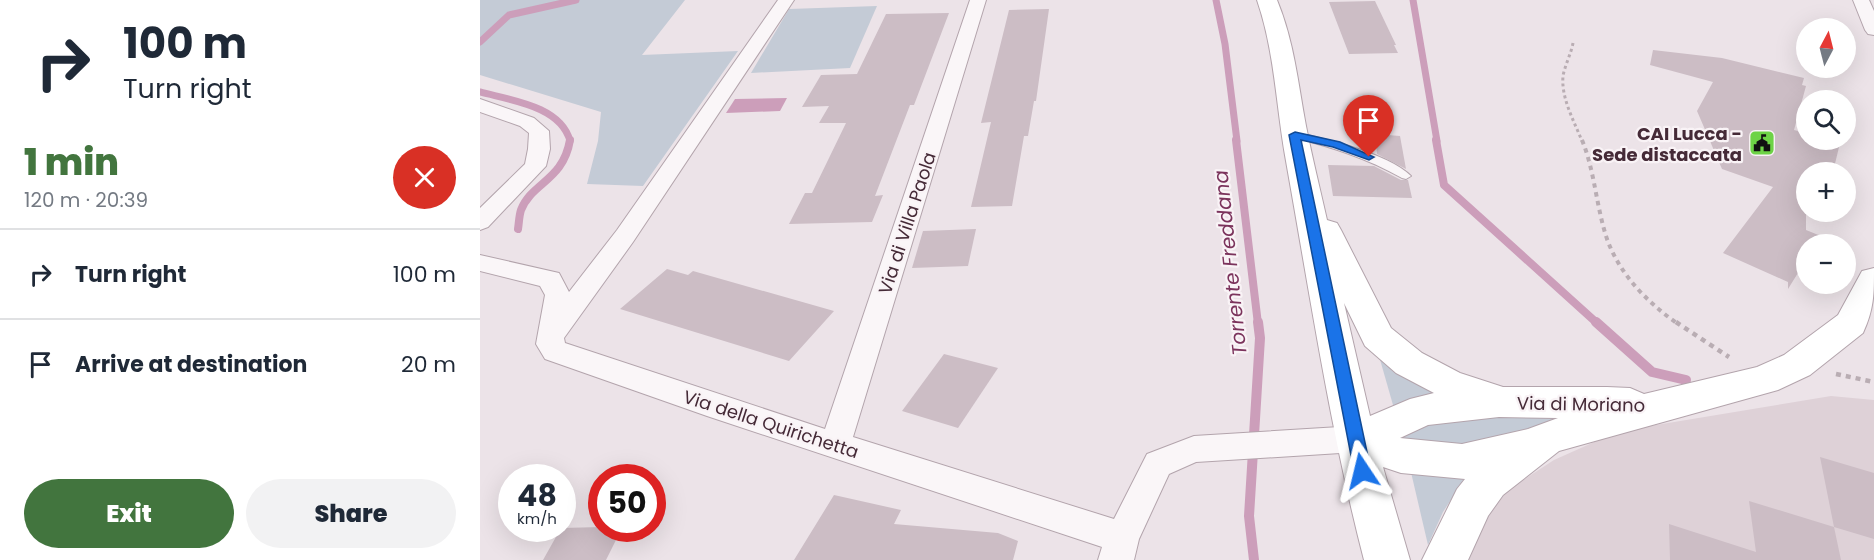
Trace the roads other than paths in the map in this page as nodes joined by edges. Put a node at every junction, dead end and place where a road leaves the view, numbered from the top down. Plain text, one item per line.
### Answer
1 (786, 0) edge
2 (978, 0) edge
3 (1267, 0) edge
4 (1861, 0) edge
5 (1874, 30) edge
6 (480, 105) edge
7 (1295, 135) junction
8 (1406, 176) dead end
9 (1305, 186) junction
10 (480, 222) edge
11 (480, 263) edge
12 (1874, 279) edge
13 (550, 336) junction
14 (1503, 403) junction
15 (1659, 406) junction
16 (1546, 438) junction
17 (1356, 439) junction
18 (835, 445) junction
19 (1119, 549) edge
20 (1387, 560) edge
21 (1445, 560) edge

1 - 13 street
2 - 18 street, Via di Villa Paola
3 - 7 main road
4 - 5 street
6 - 10 street
7 - 8 lane
7 - 9 main road
9 - 14 main road, Via di Moriano
9 - 17 main road
11 - 13 street
12 - 15 main road, Via di Moriano
13 - 18 street, Via della Quirichetta
14 - 15 main road, Via di Moriano
14 - 17 main road, Via di Moriano
15 - 16 main road, Via di Moriano
16 - 17 main road
16 - 21 main road, Via di Moriano
17 - 19 street, Via di Moriano
17 - 20 main road
18 - 19 street, Via della Quirichetta

